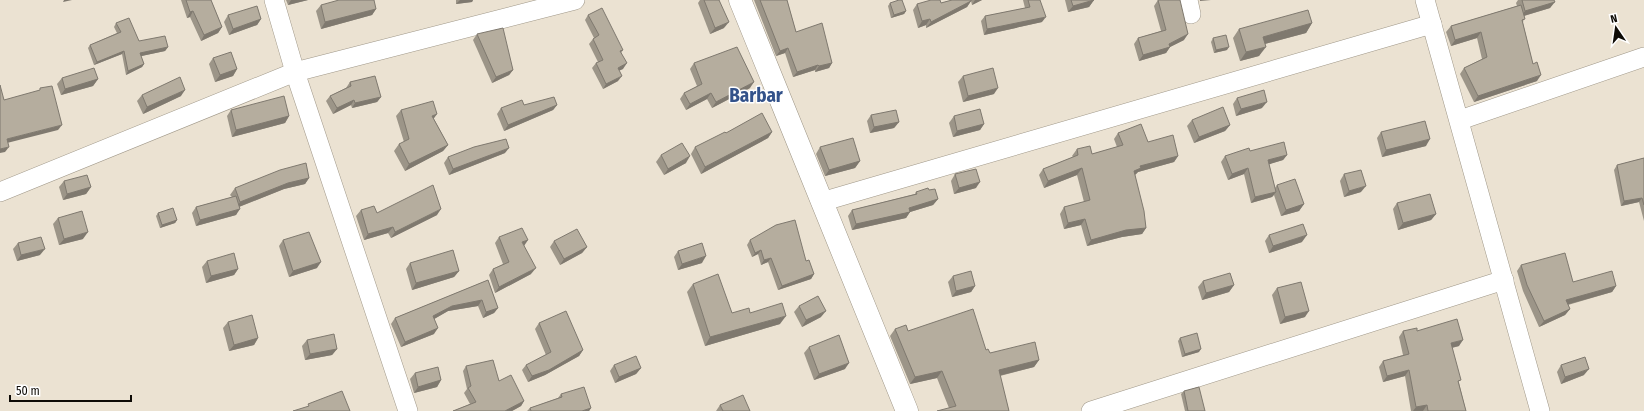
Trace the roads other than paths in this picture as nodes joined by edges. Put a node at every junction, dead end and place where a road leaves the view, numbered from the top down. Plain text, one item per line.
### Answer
1 (274, 0) edge
2 (575, 0) edge
3 (740, 0) edge
4 (1425, 0) edge
5 (1432, 24) junction
6 (1644, 57) edge
7 (295, 72) junction
8 (1460, 120) junction
9 (0, 192) edge
10 (821, 202) junction
11 (1504, 280) junction
12 (408, 411) edge
13 (907, 411) edge
14 (1091, 411) edge
15 (1540, 411) edge

1 - 7 street
2 - 7 street
3 - 10 street
4 - 5 street
5 - 8 street
5 - 10 street
6 - 8 street
7 - 9 street
7 - 12 street
8 - 11 street
10 - 13 street
11 - 14 street
11 - 15 street

